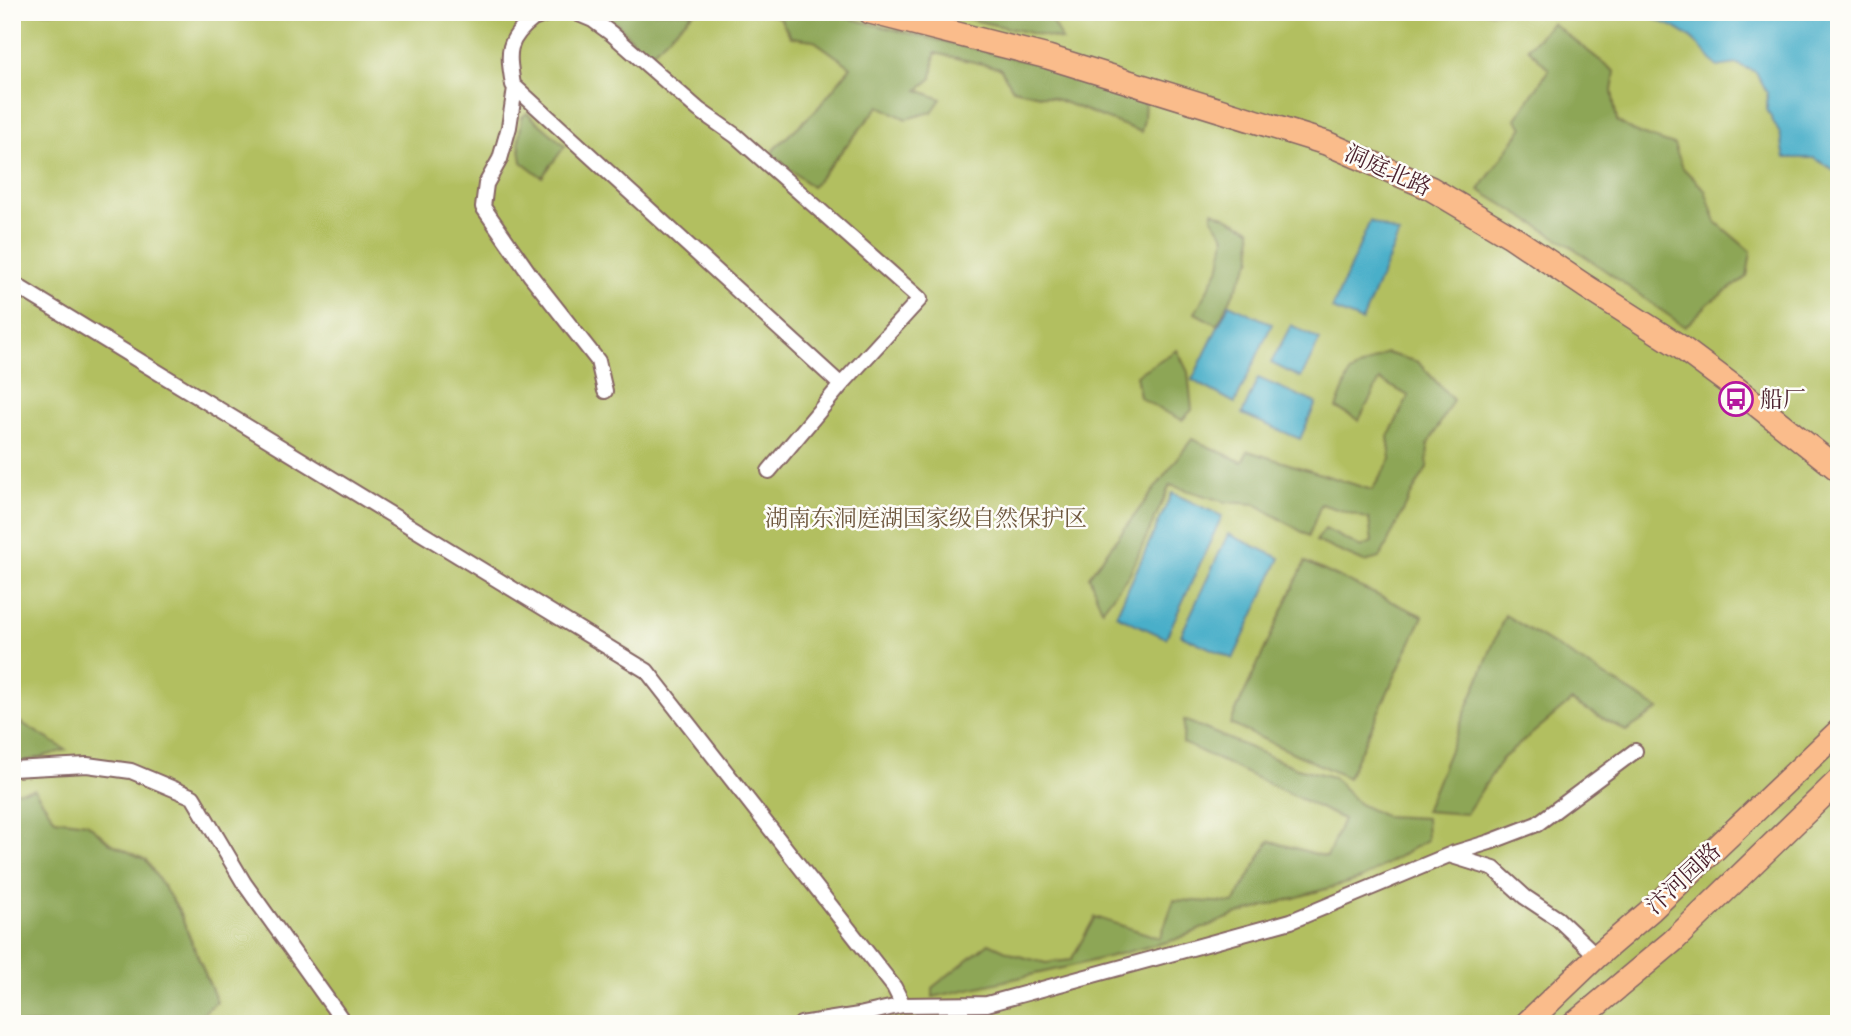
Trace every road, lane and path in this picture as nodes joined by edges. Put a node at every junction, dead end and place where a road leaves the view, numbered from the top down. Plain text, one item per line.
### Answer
1 (551, 12) edge
2 (574, 12) edge
3 (870, 12) edge
4 (911, 12) edge
5 (529, 16) edge
6 (515, 88) junction
7 (12, 283) edge
8 (841, 385) junction
9 (605, 390) dead end
10 (1839, 458) edge
11 (1839, 470) edge
12 (769, 471) dead end
13 (1839, 731) edge
14 (1635, 751) dead end
15 (12, 769) edge
16 (1839, 780) edge
17 (1449, 855) junction
18 (1597, 956) junction
19 (902, 1005) junction
20 (345, 1024) edge
21 (801, 1024) edge
22 (1526, 1024) edge
23 (1574, 1024) edge

1 - 5 street
2 - 8 street
3 - 11 main road, 洞庭北路
4 - 10 main road, 洞庭北路
5 - 6 street
6 - 8 street
6 - 9 street
7 - 19 street
8 - 12 street
13 - 18 main road, 汴河园路
14 - 17 street
15 - 20 street
16 - 23 main road, 汴河园路
17 - 18 street
17 - 19 street
18 - 22 main road, 汴河园路
19 - 21 street

